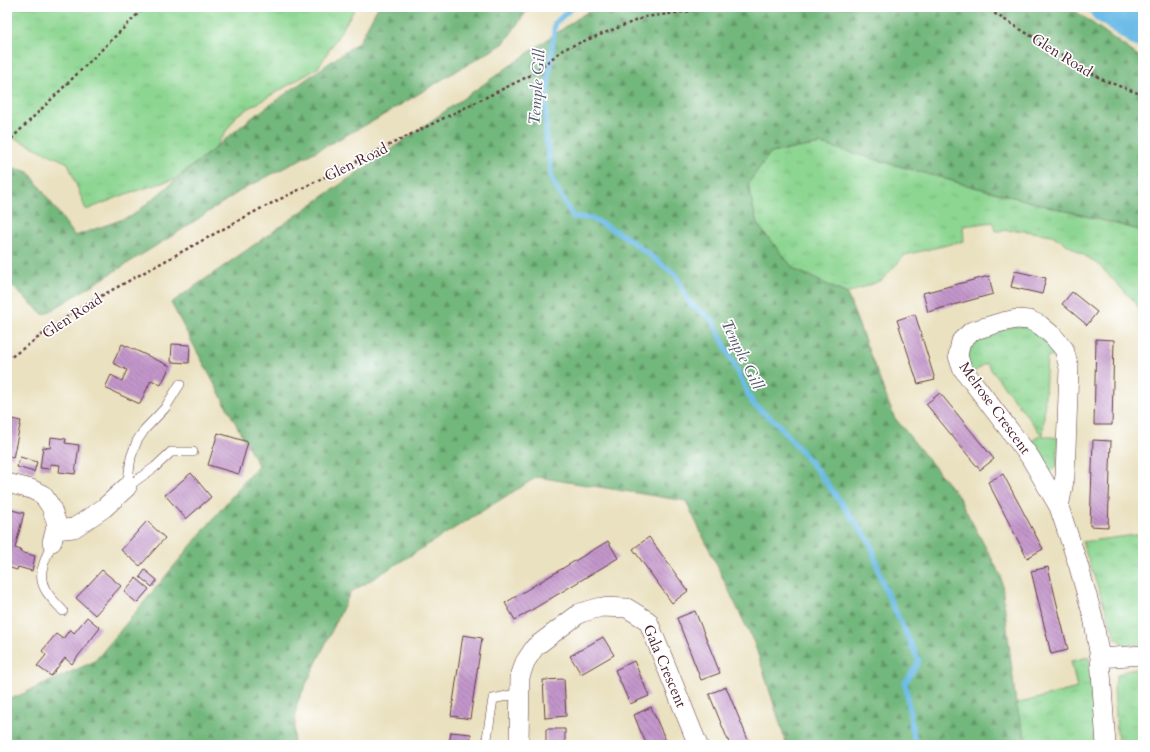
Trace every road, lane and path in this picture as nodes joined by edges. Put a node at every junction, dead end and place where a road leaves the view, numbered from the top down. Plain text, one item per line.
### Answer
1 (145, 7) edge
2 (723, 7) edge
3 (984, 7) edge
4 (1143, 95) edge
5 (7, 143) edge
6 (7, 360) edge
7 (180, 384) dead end
8 (193, 452) dead end
9 (7, 483) edge
10 (127, 488) junction
11 (1059, 507) junction
12 (54, 536) junction
13 (63, 611) dead end
14 (1143, 655) edge
15 (1100, 658) junction
16 (520, 693) junction
17 (486, 745) edge
18 (519, 745) edge
19 (698, 745) edge
20 (1106, 745) edge

1 - 5 path
2 - 6 path, Glen Road
3 - 4 path, Glen Road
7 - 10 lane
8 - 10 lane
9 - 12 street
10 - 12 street
11 - 11 street, Melrose Crescent
11 - 15 street, Melrose Crescent
12 - 13 lane
14 - 15 street
15 - 20 street, Melrose Crescent
16 - 17 lane
16 - 18 street, Gala Crescent
16 - 19 street, Gala Crescent

